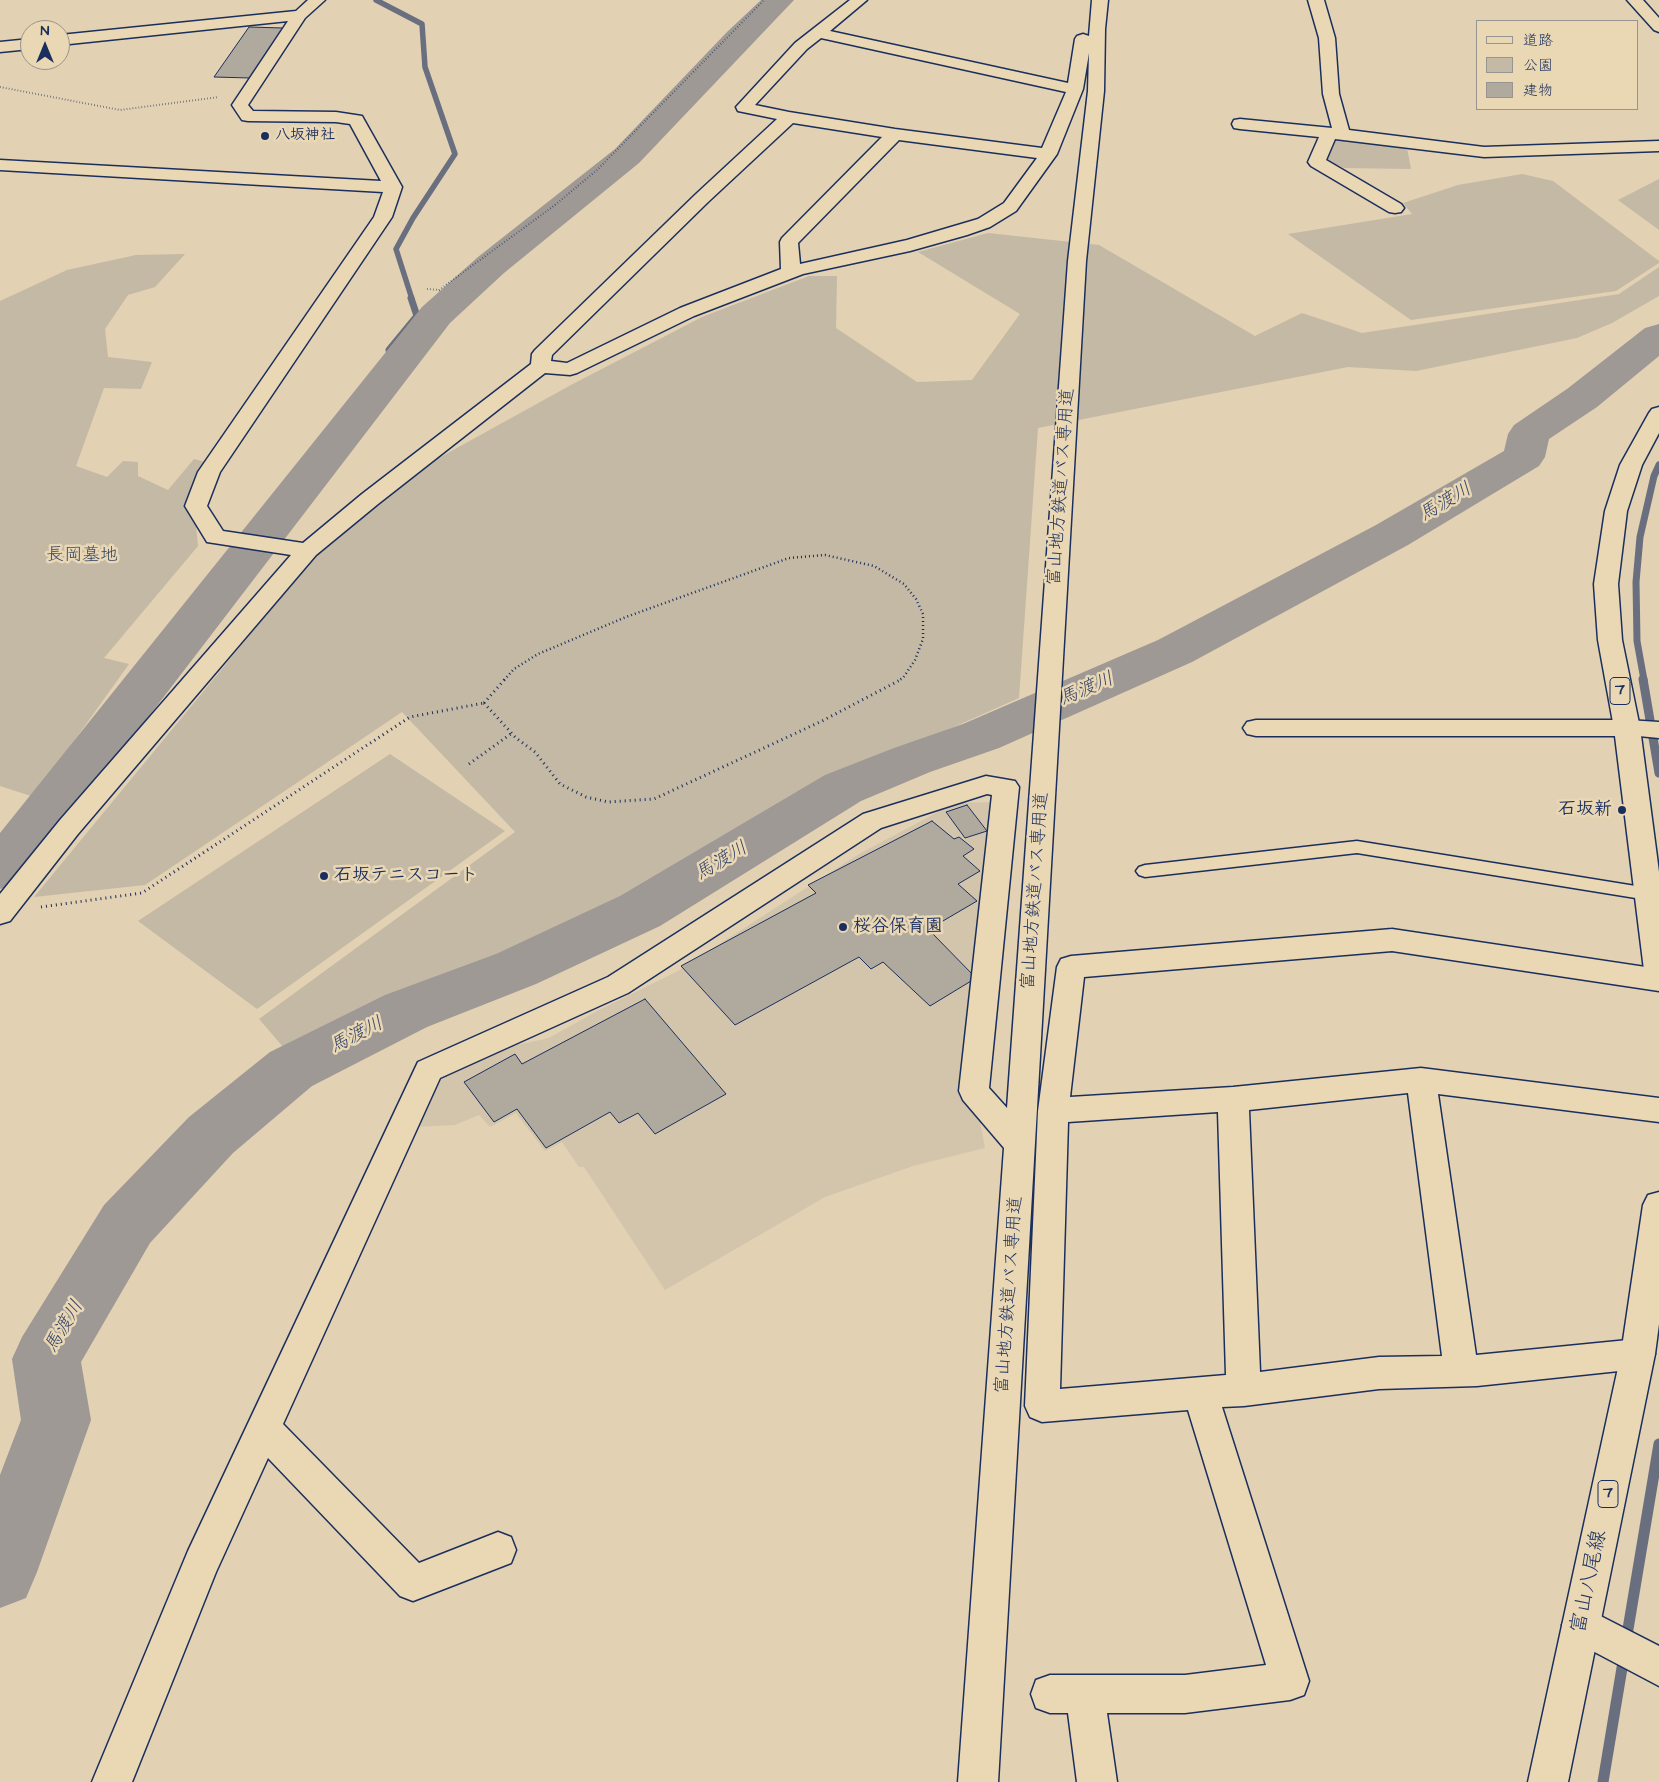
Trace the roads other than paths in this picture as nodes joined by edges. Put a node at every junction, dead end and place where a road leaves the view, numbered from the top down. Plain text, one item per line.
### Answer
1 (316, 0) edge
2 (859, 0) edge
3 (1084, 0) edge
4 (1100, 0) edge
5 (1316, 0) edge
6 (1635, 0) edge
7 (300, 15) junction
8 (1659, 27) edge
9 (818, 33) junction
10 (70, 39) edge
11 (20, 45) edge
12 (0, 47) edge
13 (1075, 90) junction
14 (789, 117) junction
15 (1240, 124) dead end
16 (895, 134) junction
17 (1336, 134) junction
18 (1659, 146) edge
19 (1048, 154) junction
20 (0, 165) edge
21 (394, 187) junction
22 (1395, 208) dead end
23 (791, 272) junction
24 (541, 366) junction
25 (1659, 412) edge
26 (308, 550) junction
27 (1256, 728) dead end
28 (1627, 728) junction
29 (1659, 730) edge
30 (1145, 871) dead end
31 (1648, 894) junction
32 (1, 914) edge
33 (1659, 979) edge
34 (1421, 1080) junction
35 (1233, 1099) junction
36 (1659, 1110) edge
37 (1053, 1111) junction
38 (1020, 1145) junction
39 (1659, 1204) edge
40 (1638, 1354) junction
41 (1460, 1370) junction
42 (1244, 1390) junction
43 (1200, 1393) junction
44 (264, 1428) junction
45 (498, 1550) dead end
46 (1581, 1625) junction
47 (1659, 1667) edge
48 (112, 1782) edge
49 (978, 1782) edge
50 (1097, 1782) edge
51 (1548, 1782) edge

1 - 7 street
2 - 9 street
3 - 13 street
4 - 38 street, 富山地方鉄道バス専用道
5 - 17 street
6 - 8 street
7 - 10 street
7 - 21 street
9 - 13 street
9 - 14 street
11 - 12 street
13 - 19 street
14 - 16 street
14 - 24 street
15 - 17 street
16 - 19 street
16 - 23 street
17 - 18 street
17 - 22 street
19 - 23 street
20 - 21 street
21 - 26 street
23 - 24 street
24 - 26 street
25 - 28 street, 7
26 - 32 street
27 - 28 street
28 - 29 street
28 - 31 street, 7
30 - 31 lane
31 - 33 street, 7
33 - 37 street
34 - 35 street
34 - 36 street
34 - 41 street
35 - 37 street
35 - 42 street
37 - 43 street
38 - 44 street
38 - 49 street, 富山地方鉄道バス専用道
39 - 40 street, 富山八尾線 / 7
40 - 41 street
40 - 46 street, 富山八尾線 / 7
41 - 42 street
42 - 43 street
43 - 50 street
44 - 45 street
44 - 48 street
46 - 47 street
46 - 51 street, 富山八尾線 / 7

